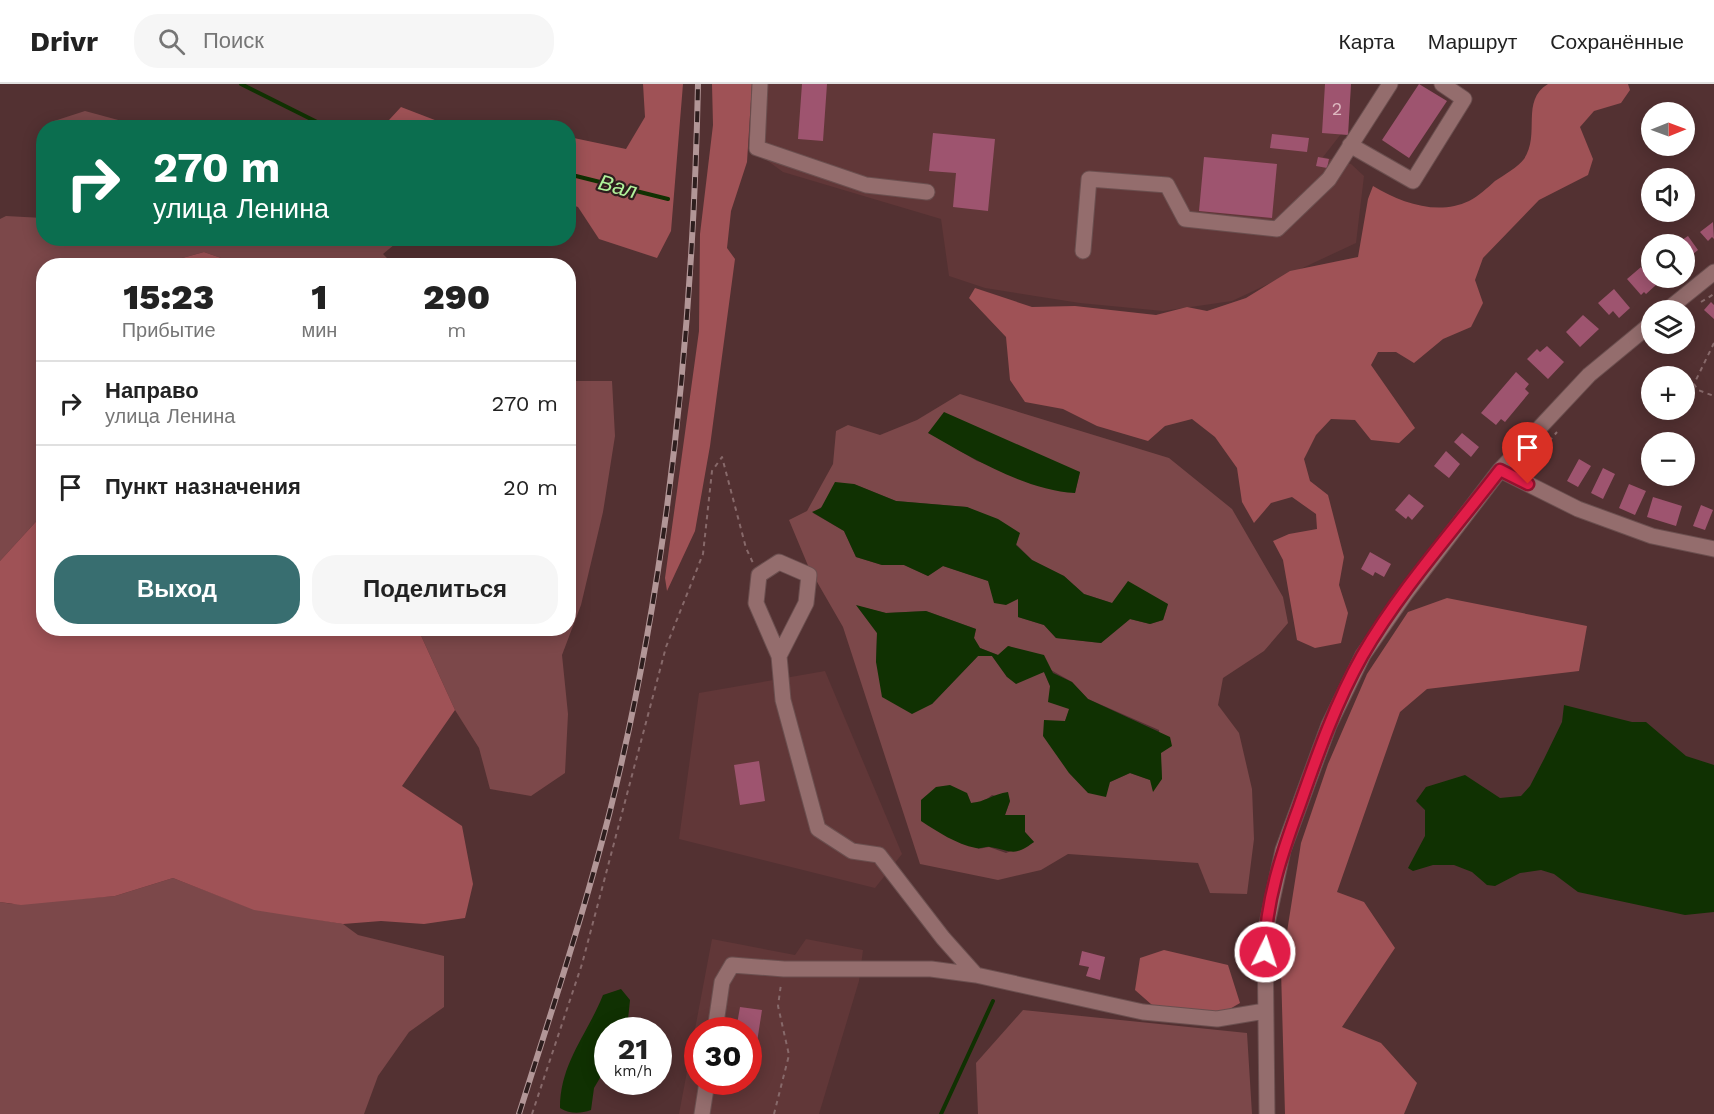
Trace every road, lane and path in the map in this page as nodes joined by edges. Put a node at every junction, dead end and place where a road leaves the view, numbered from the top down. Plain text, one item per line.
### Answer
1 (760, 84) edge
2 (1390, 84) edge
3 (1442, 84) edge
4 (1463, 90) edge
5 (1350, 145) junction
6 (927, 192) dead end
7 (1083, 251) dead end
8 (1714, 272) edge
9 (1679, 300) edge
10 (1641, 332) edge
11 (1714, 343) edge
12 (1714, 396) edge
13 (1500, 470) junction
14 (1714, 549) edge
15 (759, 575) junction
16 (779, 656) junction
17 (784, 969) junction
18 (976, 975) junction
19 (1265, 1011) junction
20 (717, 1017) edge
21 (705, 1095) edge
22 (532, 1114) edge
23 (702, 1114) edge
24 (774, 1114) edge
25 (1267, 1114) edge

1 - 6 street
2 - 5 street
3 - 4 street
4 - 5 street
5 - 7 street
8 - 9 street
10 - 13 street
11 - 12 path
13 - 14 street
13 - 19 street
15 - 16 street
15 - 16 street
15 - 22 path
16 - 18 street
17 - 18 street
17 - 20 street
17 - 24 path
18 - 19 street
19 - 25 street
21 - 23 street

